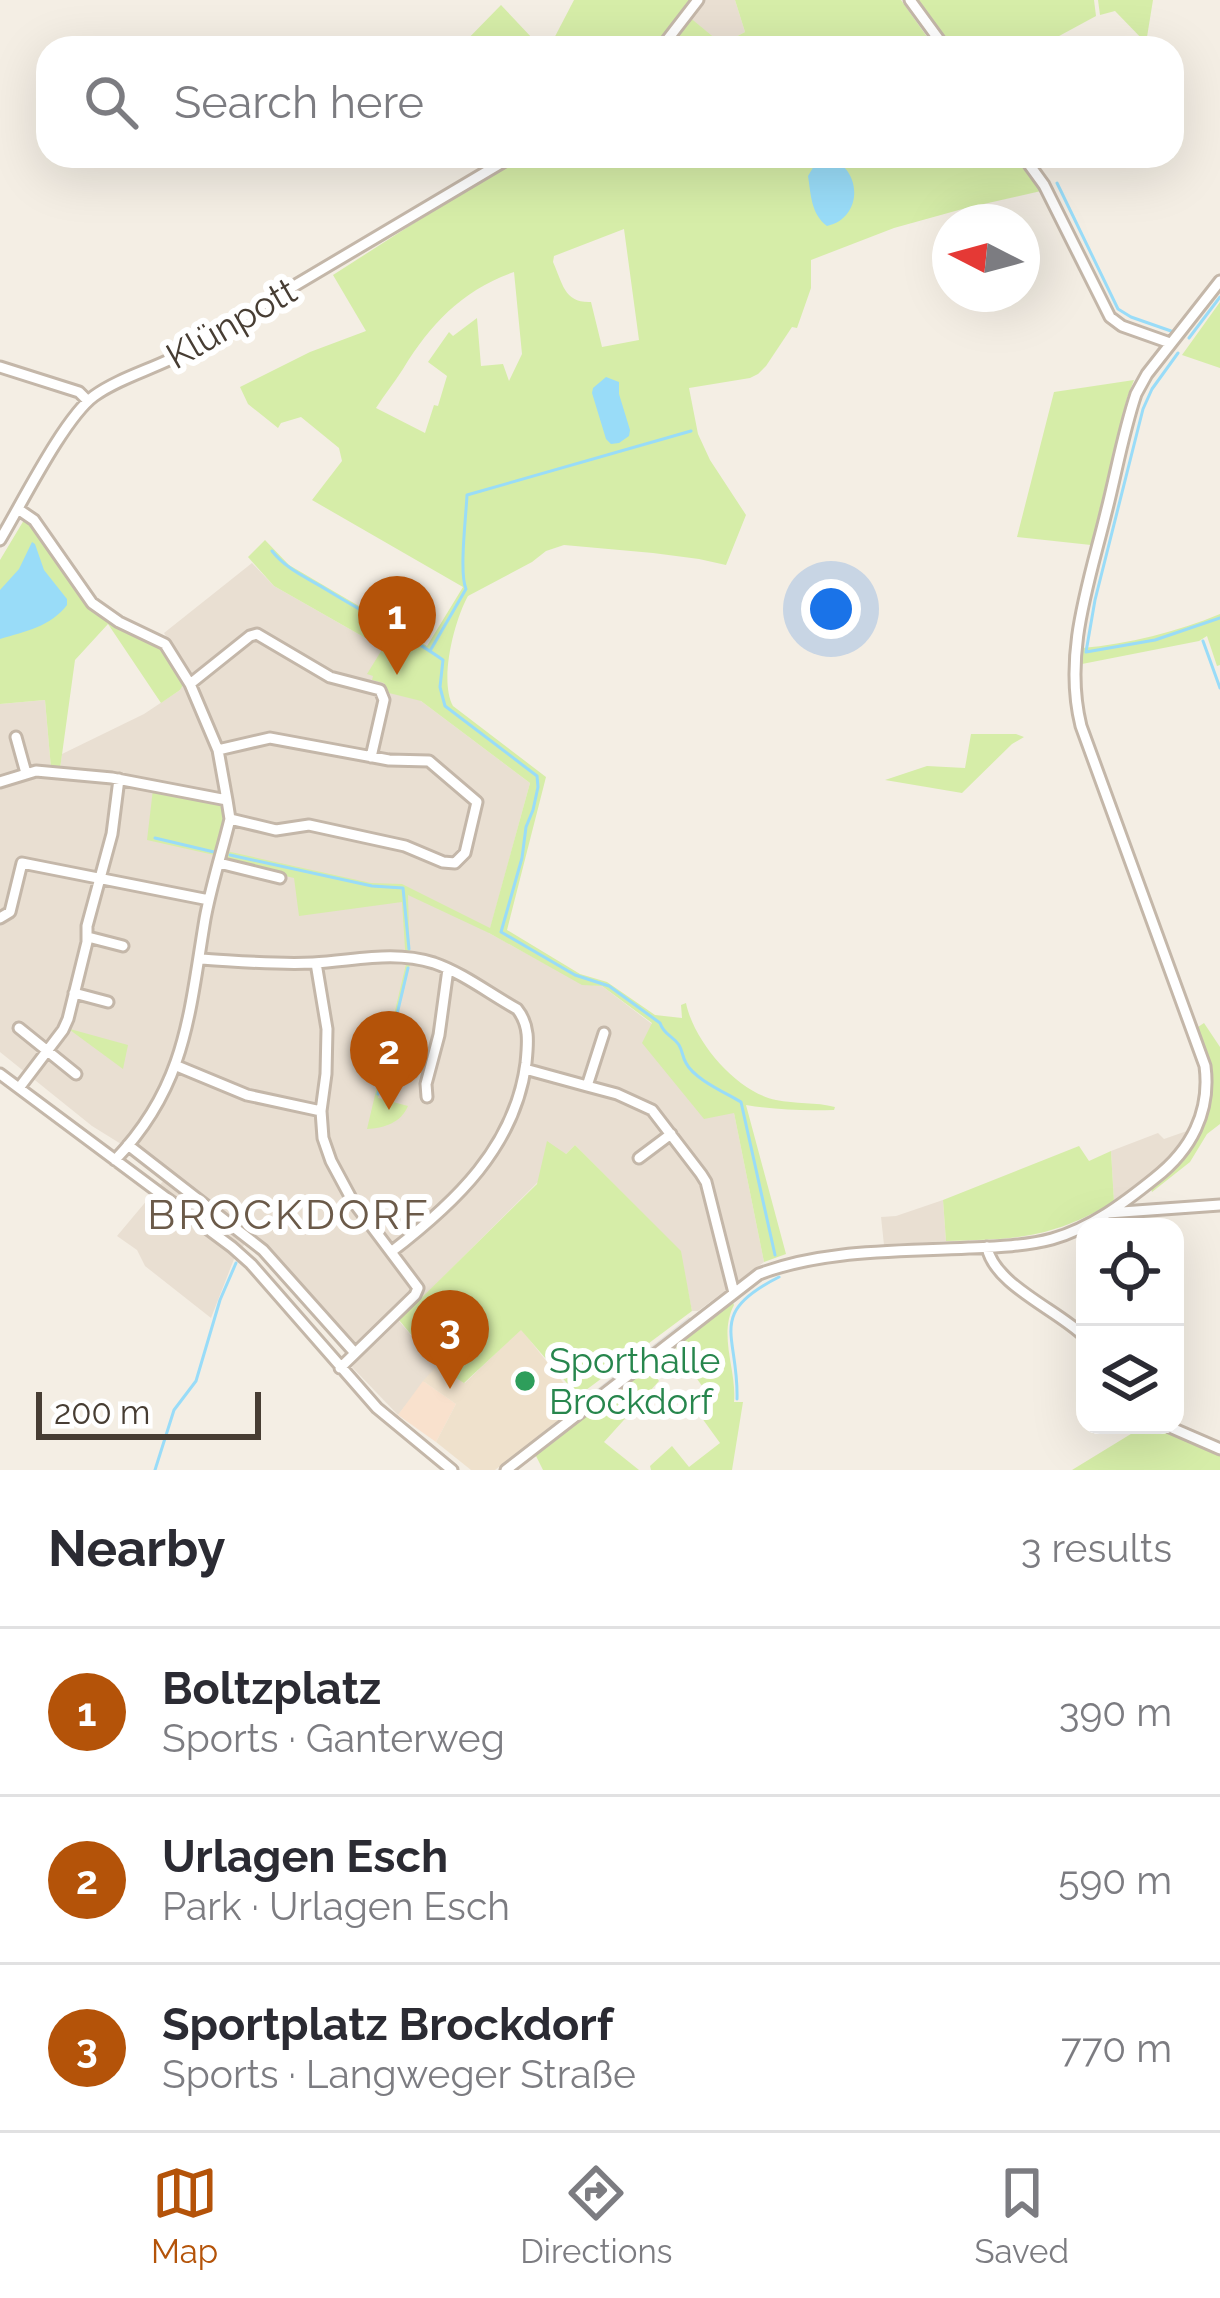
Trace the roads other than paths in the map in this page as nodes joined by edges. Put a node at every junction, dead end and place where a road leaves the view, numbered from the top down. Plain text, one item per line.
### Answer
1 (698, 0) edge
2 (910, 0) edge
3 (670, 36) edge
4 (936, 36) edge
5 (493, 168) edge
6 (1032, 168) edge
7 (1220, 281) edge
8 (1171, 344) junction
9 (0, 367) edge
10 (88, 400) junction
11 (18, 509) junction
12 (0, 540) edge
13 (190, 683) junction
14 (16, 737) dead end
15 (218, 750) junction
16 (371, 757) junction
17 (26, 773) junction
18 (119, 779) junction
19 (0, 782) edge
20 (227, 800) junction
21 (230, 819) junction
22 (219, 863) junction
23 (280, 878) dead end
24 (100, 880) junction
25 (209, 900) junction
26 (0, 919) edge
27 (88, 937) junction
28 (123, 946) dead end
29 (200, 959) junction
30 (316, 963) junction
31 (448, 969) junction
32 (74, 993) junction
33 (108, 1003) dead end
34 (19, 1028) dead end
35 (604, 1033) dead end
36 (48, 1051) junction
37 (177, 1066) junction
38 (525, 1070) junction
39 (0, 1074) edge
40 (76, 1074) dead end
41 (586, 1086) junction
42 (19, 1088) junction
43 (428, 1097) dead end
44 (321, 1112) junction
45 (671, 1134) junction
46 (128, 1145) junction
47 (640, 1158) dead end
48 (115, 1160) junction
49 (1220, 1204) edge
50 (1108, 1213) junction
51 (987, 1247) junction
52 (391, 1252) junction
53 (734, 1293) junction
54 (1076, 1329) edge
55 (355, 1352) junction
56 (340, 1368) junction
57 (1184, 1433) edge
58 (1220, 1449) edge
59 (452, 1470) edge
60 (506, 1470) edge

1 - 3 street
2 - 4 street
5 - 10 street, Klünpott
6 - 8 street
7 - 8 street
8 - 50 street
9 - 10 street
10 - 11 street, Klünpott
11 - 12 street, Klünpott
11 - 13 street
13 - 15 street
13 - 16 street
14 - 17 street
15 - 16 street
15 - 20 street
16 - 21 street
17 - 18 street
17 - 19 street
18 - 20 street
18 - 24 street
20 - 21 street
21 - 22 street
22 - 23 street
22 - 25 street
24 - 25 street
24 - 26 street
24 - 27 street
25 - 29 street
27 - 28 street
27 - 32 street
29 - 30 street
29 - 37 street
30 - 31 street
30 - 44 street
31 - 38 street
31 - 43 street
32 - 33 street
32 - 36 street
34 - 36 street
35 - 41 street
36 - 40 street
36 - 42 street
37 - 44 street
37 - 46 street
38 - 41 street
38 - 52 street
39 - 42 street
41 - 45 street
42 - 48 street
44 - 52 street
45 - 47 street
45 - 53 street
46 - 48 street
46 - 55 street
48 - 56 street
49 - 50 street
50 - 51 street
51 - 53 street
51 - 54 street
52 - 55 street
53 - 60 street
55 - 56 street
56 - 59 street
57 - 58 street

